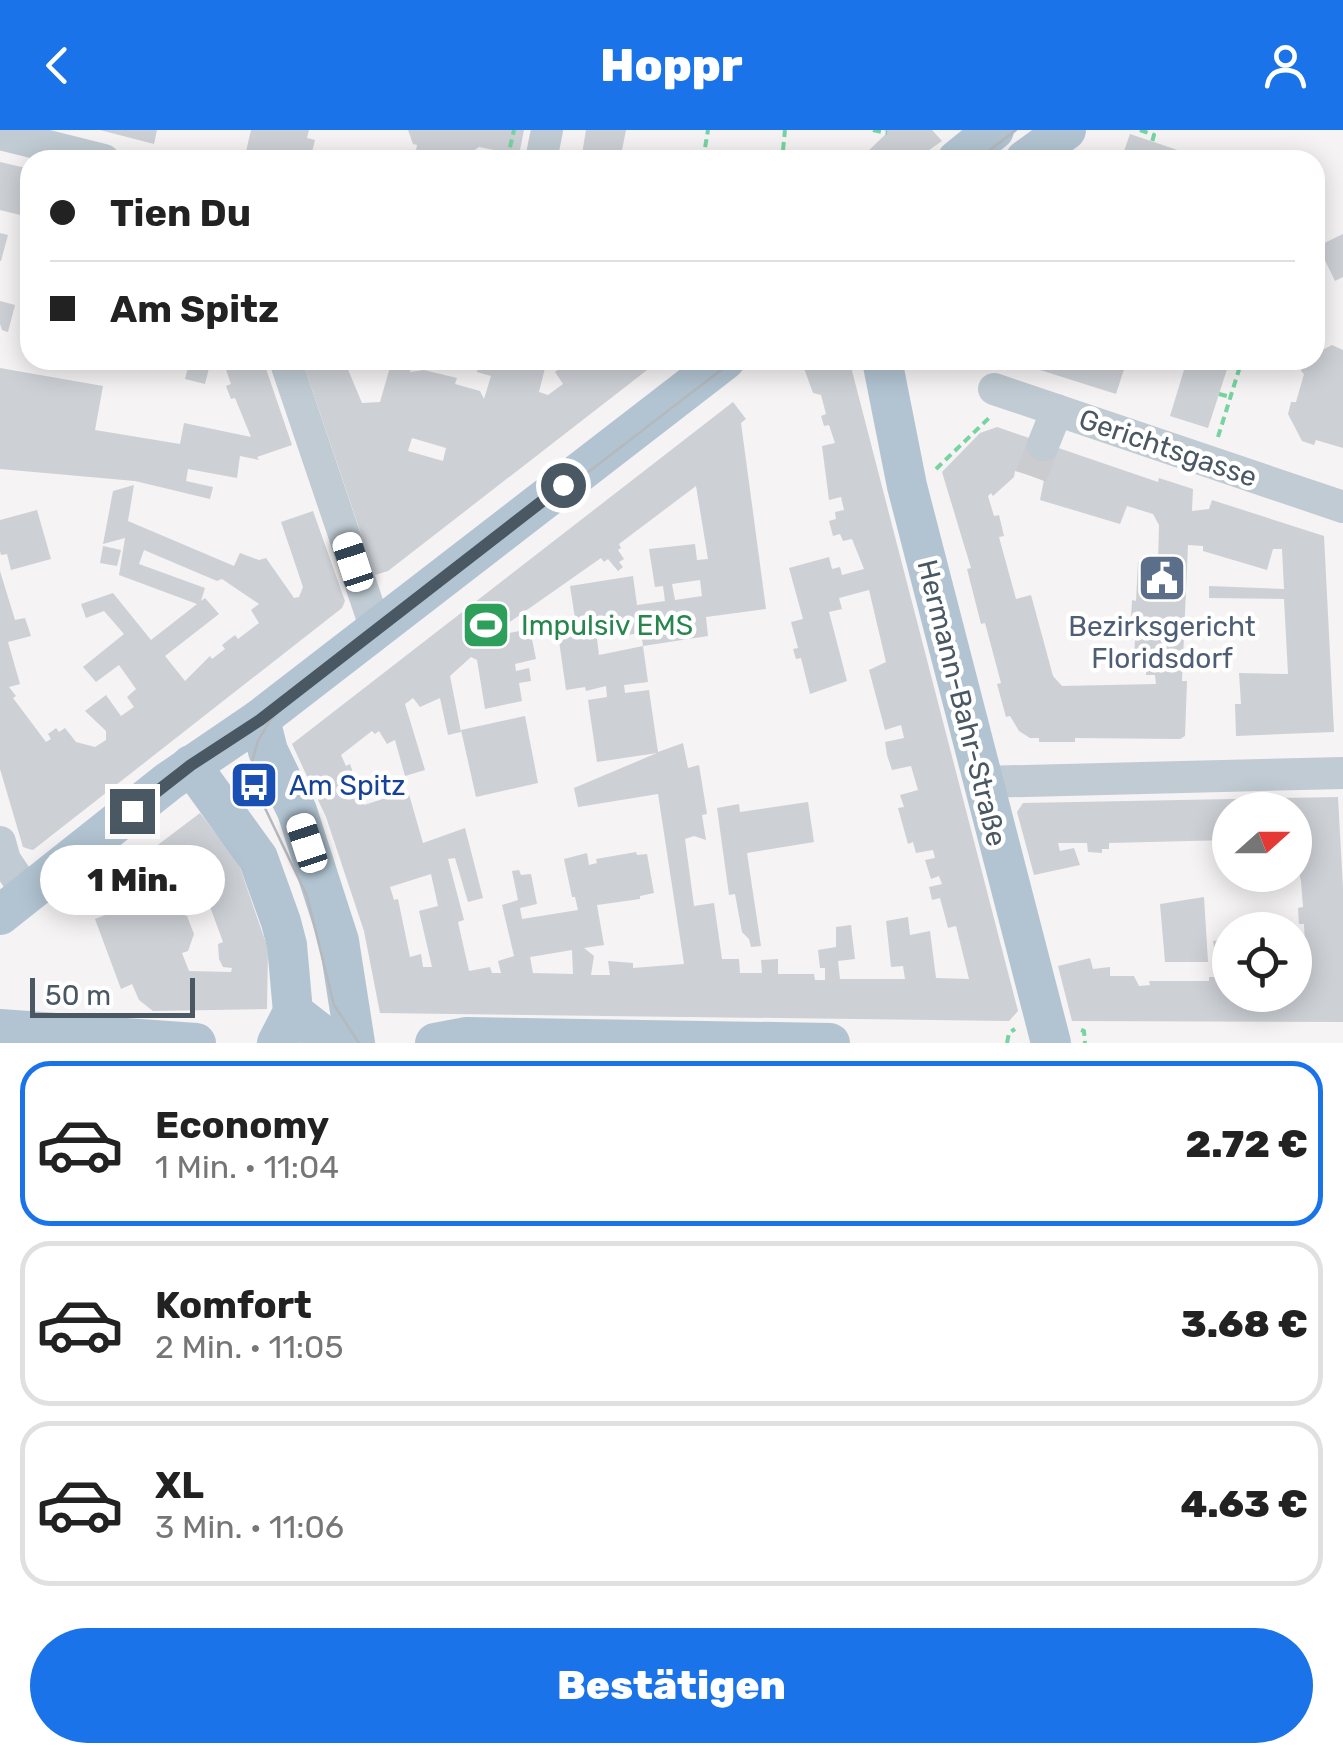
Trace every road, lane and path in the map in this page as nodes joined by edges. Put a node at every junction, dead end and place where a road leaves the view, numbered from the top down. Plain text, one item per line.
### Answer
1 (785, 130) edge
2 (873, 130) edge
3 (994, 130) edge
4 (1066, 130) edge
5 (1140, 130) edge
6 (887, 133) dead end
7 (0, 134) edge
8 (1152, 142) dead end
9 (64, 150) edge
10 (783, 150) dead end
11 (969, 150) edge
12 (1039, 150) edge
13 (287, 370) edge
14 (712, 370) edge
15 (884, 370) edge
16 (1239, 370) edge
17 (994, 389) joint
18 (1219, 394) dead end
19 (1231, 398) junction
20 (1056, 410) junction
21 (1044, 445) tunnel mouth
22 (1210, 462) junction
23 (907, 486) junction
24 (1343, 507) edge
25 (376, 629) junction
26 (260, 720) junction
27 (191, 765) junction
28 (1343, 773) edge
29 (982, 782) junction
30 (0, 842) edge
31 (14, 904) edge
32 (285, 1028) edge
33 (0, 1029) edge
34 (196, 1043) edge
35 (333, 1043) edge
36 (355, 1043) edge
37 (435, 1043) edge
38 (830, 1043) edge
39 (1051, 1043) edge

1 - 10 path
2 - 6 path
3 - 11 main road
4 - 12 main road
5 - 8 path
7 - 9 street
13 - 25 street
14 - 25 main road
15 - 23 main road, Hermann-Bahr-Straße
16 - 19 path
17 - 20 street, Gerichtsgasse
17 - 23 path
18 - 19 path
19 - 22 path
20 - 21 street
20 - 22 street, Gerichtsgasse
22 - 24 street, Gerichtsgasse
23 - 29 main road, Hermann-Bahr-Straße
25 - 26 main road
26 - 27 main road
26 - 36 main road
27 - 31 main road
27 - 32 main road
28 - 29 street
29 - 39 main road, Hermann-Bahr-Straße
30 - 31 street
32 - 35 main road
33 - 34 main road
37 - 38 main road

